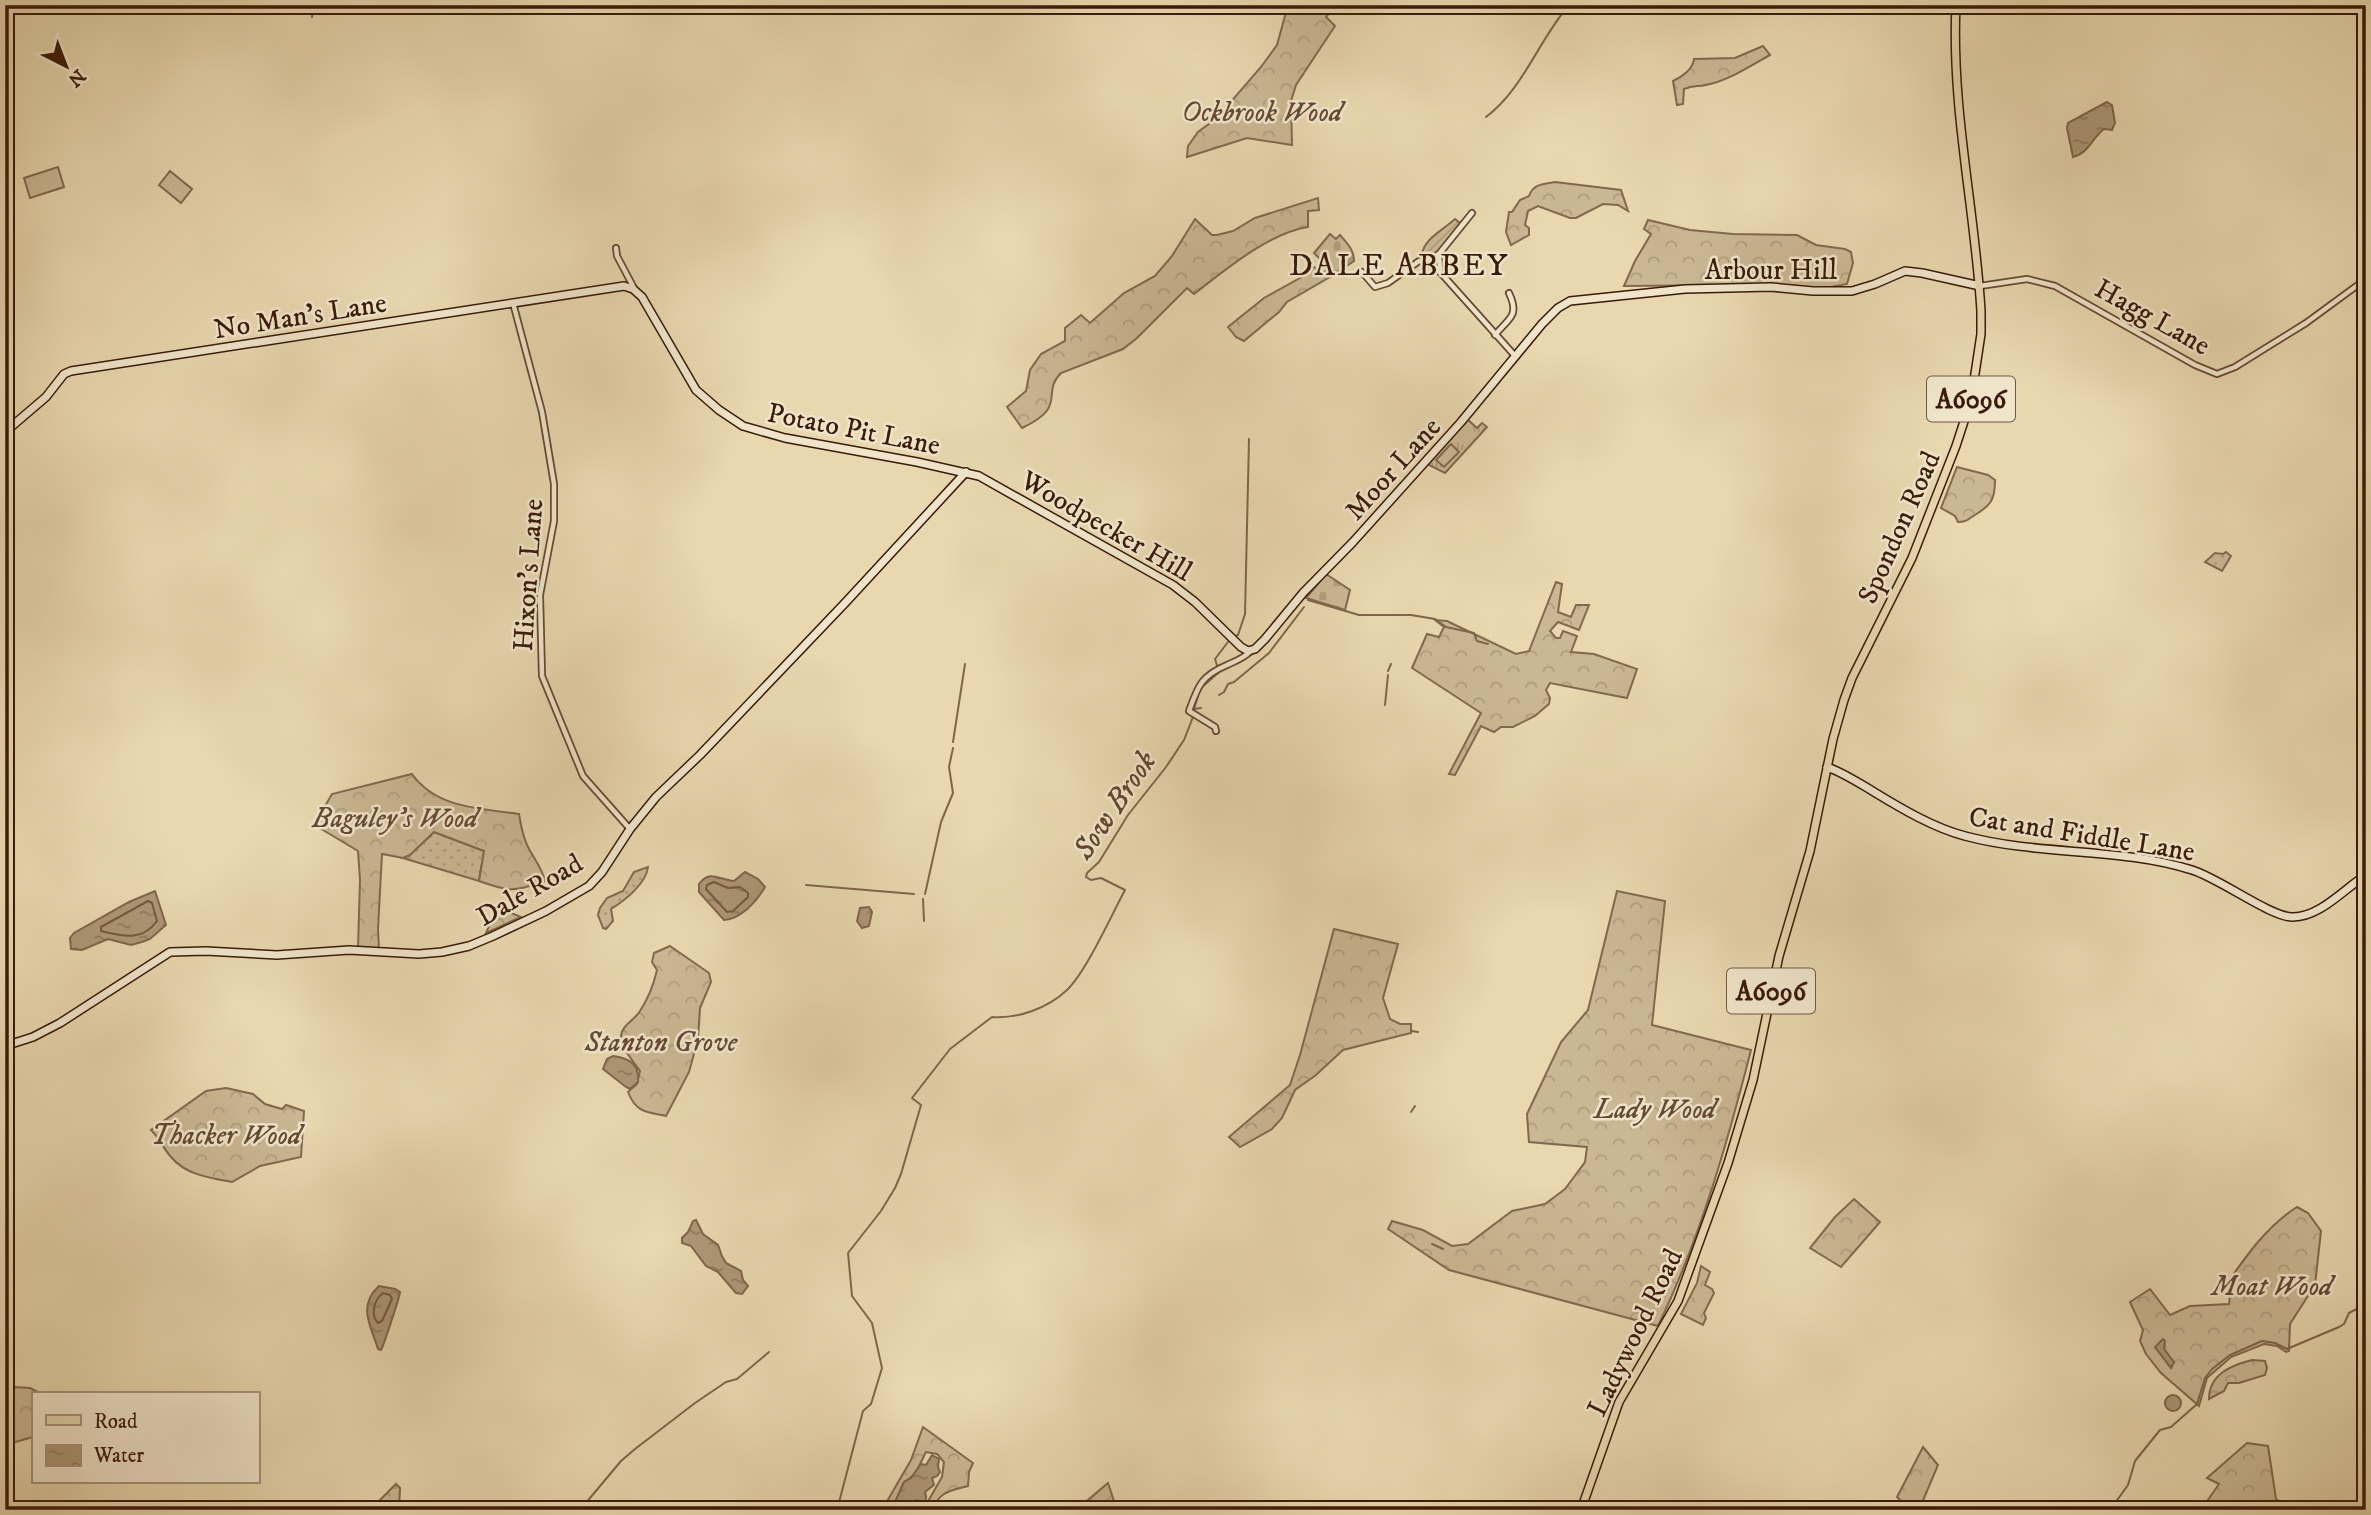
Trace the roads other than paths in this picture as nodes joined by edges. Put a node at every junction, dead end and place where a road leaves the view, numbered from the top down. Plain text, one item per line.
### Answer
1 (1956, 5) edge
2 (1472, 213) dead end
3 (616, 248) dead end
4 (1439, 254) junction
5 (1427, 260) junction
6 (1362, 272) dead end
7 (1440, 272) junction
8 (628, 275) junction
9 (2366, 279) edge
10 (624, 286) junction
11 (1980, 286) junction
12 (635, 290) junction
13 (1509, 293) dead end
14 (513, 303) junction
15 (1559, 308) joint
16 (1495, 335) junction
17 (1516, 357) junction
18 (5, 432) edge
19 (966, 472) junction
20 (1251, 650) junction
21 (1216, 731) dead end
22 (1827, 767) junction
23 (630, 829) junction
24 (2366, 875) edge
25 (5, 1046) edge
26 (1581, 1510) edge

1 - 11 main road, Spondon Road / A6096
2 - 4 street
3 - 8 street, Potato Pit Lane
4 - 5 street
4 - 7 street
5 - 6 street
5 - 7 street
7 - 16 street
8 - 10 street
8 - 12 street, Potato Pit Lane
9 - 11 street, Hagg Lane
10 - 12 street
10 - 14 street, No Man's Lane
11 - 15 street, Arbour Hill
11 - 22 main road, Spondon Road / A6096
12 - 19 street, Potato Pit Lane
13 - 16 street
14 - 18 street, No Man's Lane
14 - 23 street, Hixon's Lane
15 - 17 street, Moor Lane
16 - 17 street
17 - 20 street, Moor Lane
19 - 20 street, Woodpecker Hill
19 - 23 street, Dale Road
20 - 21 street
22 - 24 street, Cat and Fiddle Lane
22 - 26 main road, Ladywood Road / A6096
23 - 25 street, Dale Road

